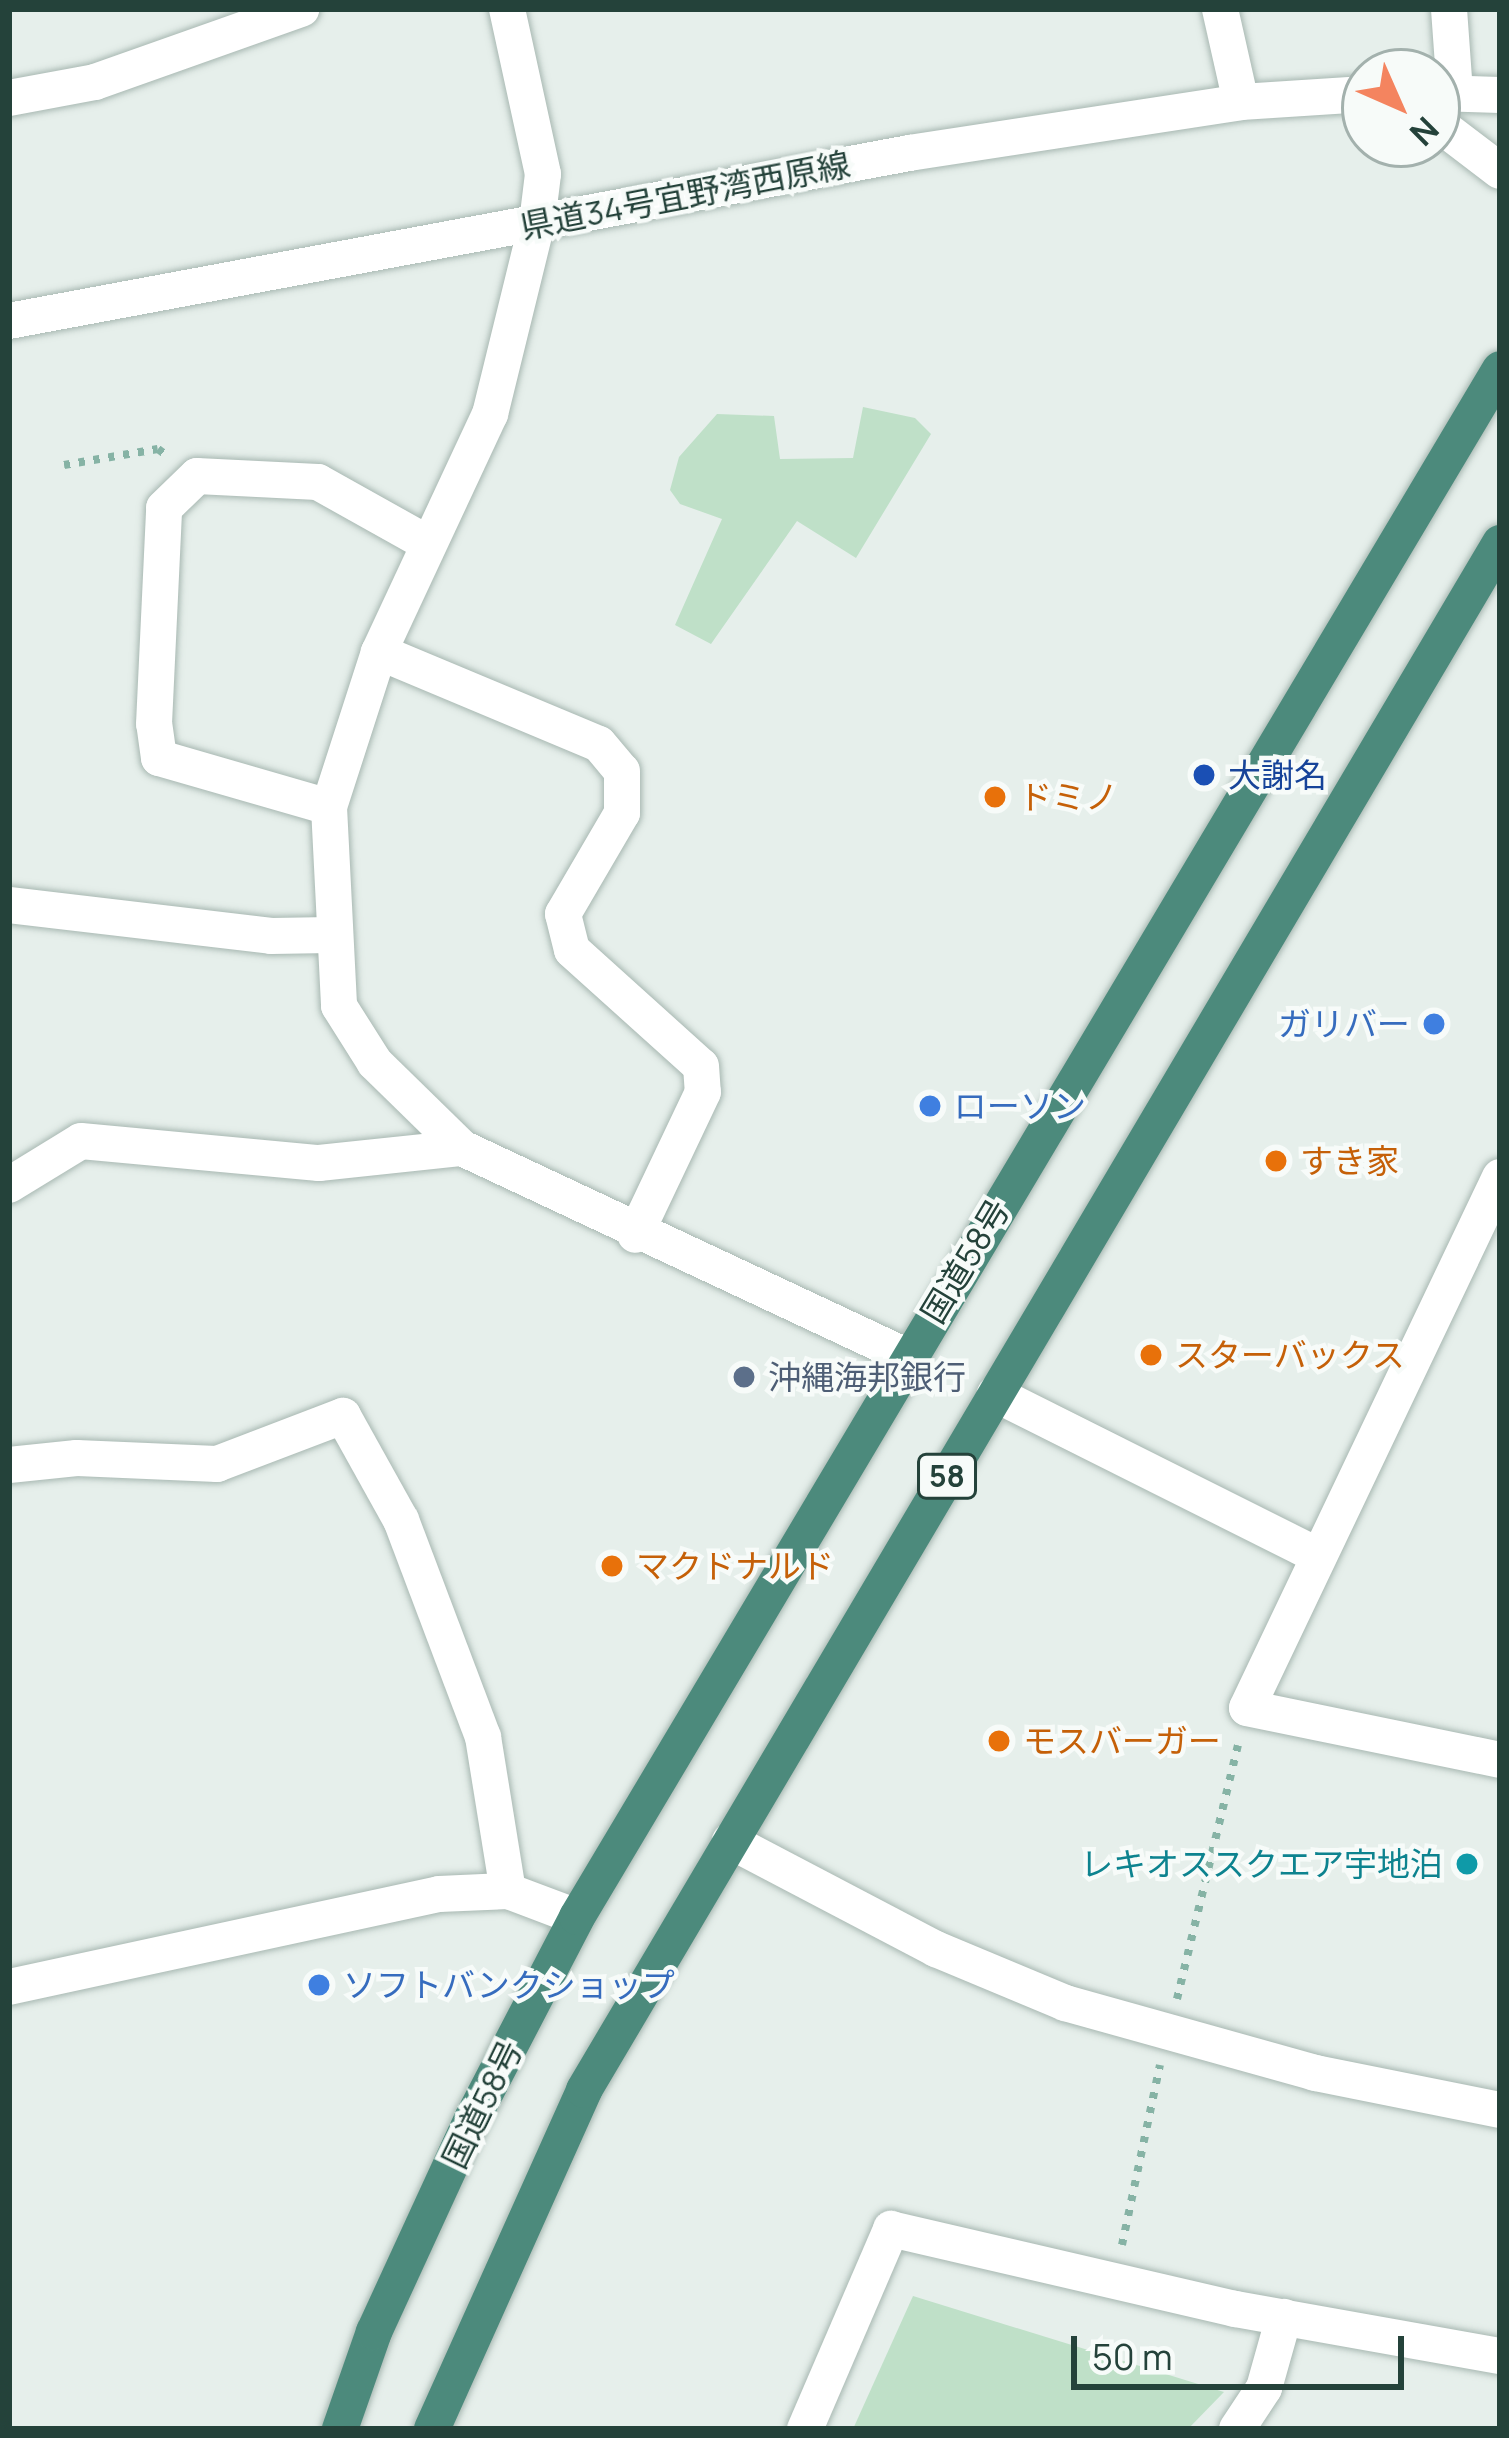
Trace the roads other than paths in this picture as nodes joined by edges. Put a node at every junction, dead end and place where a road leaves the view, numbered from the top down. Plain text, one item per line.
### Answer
1 (301, 9) edge
2 (507, 9) edge
3 (1220, 9) edge
4 (1449, 9) edge
5 (1447, 48) edge
6 (1500, 95) edge
7 (1341, 96) edge
8 (9, 98) edge
9 (1461, 100) edge
10 (1241, 102) junction
11 (1461, 124) edge
12 (1500, 171) edge
13 (537, 223) junction
14 (9, 321) edge
15 (1500, 369) edge
16 (1500, 543) edge
17 (429, 544) junction
18 (379, 652) junction
19 (329, 807) junction
20 (9, 905) edge
21 (331, 935) junction
22 (462, 1148) junction
23 (1500, 1177) edge
24 (9, 1185) edge
25 (635, 1235) junction
26 (907, 1357) junction
27 (995, 1394) junction
28 (9, 1465) edge
29 (1319, 1556) junction
30 (1500, 1760) edge
31 (730, 1841) junction
32 (508, 1892) junction
33 (577, 1917) junction
34 (9, 1987) edge
35 (1500, 2110) edge
36 (1284, 2317) junction
37 (1500, 2356) edge
38 (340, 2429) edge
39 (432, 2429) edge
40 (805, 2429) edge
41 (1237, 2429) edge

1 - 8 street
2 - 13 street
3 - 10 street
4 - 5 street
6 - 9 street
7 - 10 street, 県道34号宜野湾西原線
10 - 13 street, 県道34号宜野湾西原線
11 - 12 street
13 - 14 street, 県道34号宜野湾西原線
13 - 17 street
15 - 26 highway, 国道58号
16 - 27 highway, 58
17 - 18 street
17 - 19 street
18 - 19 street
18 - 25 street
19 - 21 street
20 - 21 street
21 - 22 street
22 - 24 street
22 - 25 street
23 - 29 street
25 - 26 street
26 - 33 highway, 国道58号
27 - 29 street
27 - 31 highway, 58
28 - 32 street
29 - 30 street
31 - 35 street
31 - 39 highway, 58
32 - 33 street
32 - 34 street
33 - 38 highway, 国道58号
36 - 37 street
36 - 40 street
36 - 41 street

